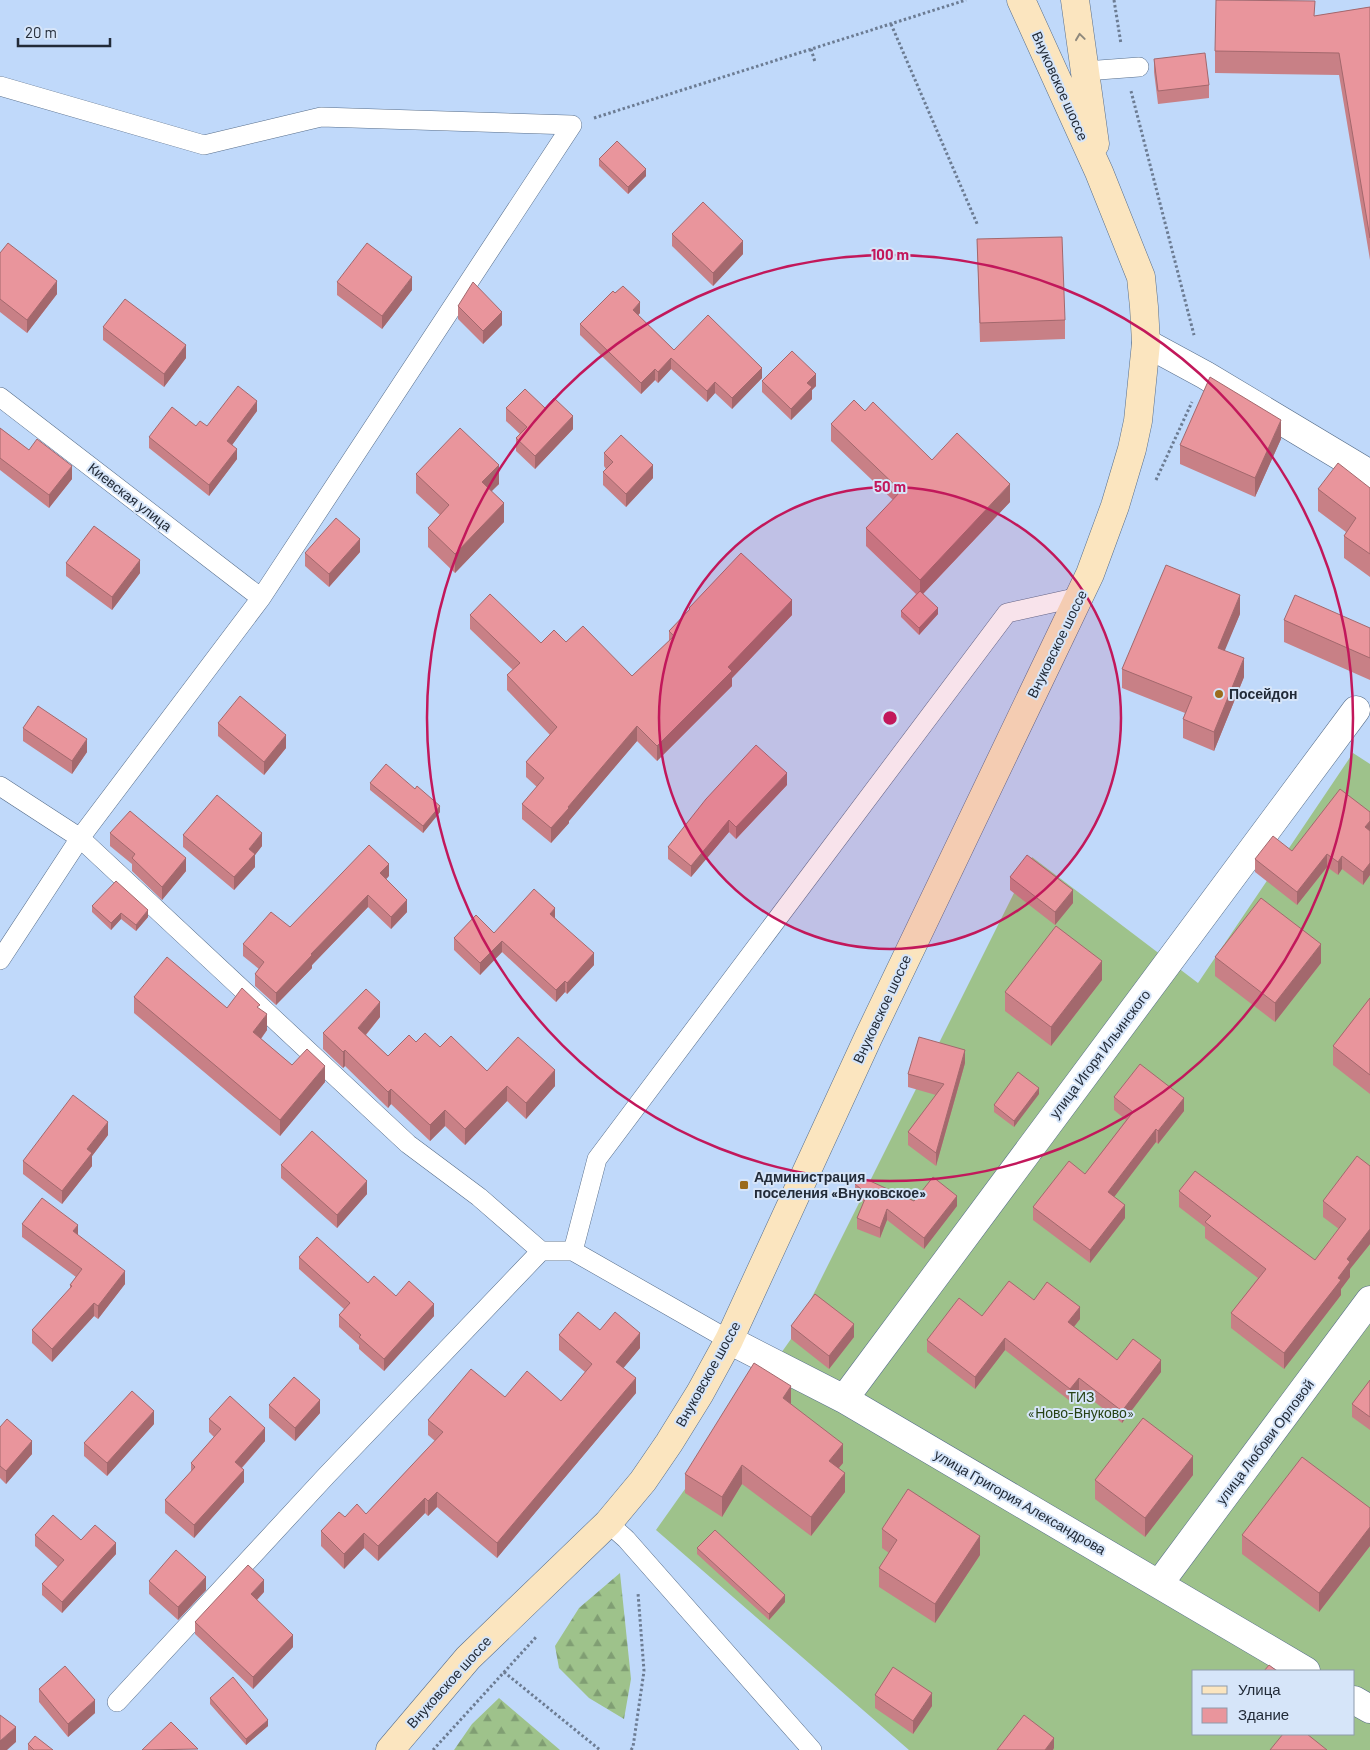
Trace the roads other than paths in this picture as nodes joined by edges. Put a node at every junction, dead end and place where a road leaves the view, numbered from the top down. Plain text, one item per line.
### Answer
1 (1021, 0) edge
2 (1075, 0) edge
3 (1139, 67) dead end
4 (1085, 71) junction
5 (0, 86) edge
6 (1099, 172) junction
7 (1146, 343) junction
8 (0, 397) edge
9 (1370, 474) edge
10 (261, 598) junction
11 (1079, 598) junction
12 (1356, 710) dead end
13 (0, 786) edge
14 (80, 838) junction
15 (0, 960) edge
16 (573, 1250) junction
17 (541, 1251) junction
18 (1370, 1300) edge
19 (729, 1340) junction
20 (844, 1399) junction
21 (608, 1523) junction
22 (1159, 1584) junction
23 (1304, 1670) edge
24 (1355, 1701) edge
25 (117, 1702) dead end
26 (1370, 1710) edge
27 (390, 1750) edge
28 (812, 1750) edge

1 - 6 main road, Внуковское шоссе
4 -> 2 main road, Внуковское шоссе
3 - 4 lane
4 - 6 main road, Внуковское шоссе
5 - 10 lane
6 - 7 main road, Внуковское шоссе
7 - 9 street
7 - 11 main road, Внуковское шоссе
8 - 10 lane, Киевская улица
10 - 14 lane
11 - 16 lane
11 - 19 main road, Внуковское шоссе
12 - 20 street, улица Игоря Ильинского
13 - 14 lane
14 - 15 lane
14 - 17 lane
16 - 17 lane
16 - 19 lane
17 - 25 lane
18 - 22 street, улица Любови Орловой
19 - 20 street, улица Григория Александрова
19 - 21 main road, Внуковское шоссе
20 - 22 street, улица Григория Александрова
21 - 27 main road, Внуковское шоссе
21 - 28 lane
22 - 23 street, улица Григория Александрова
24 - 26 street

